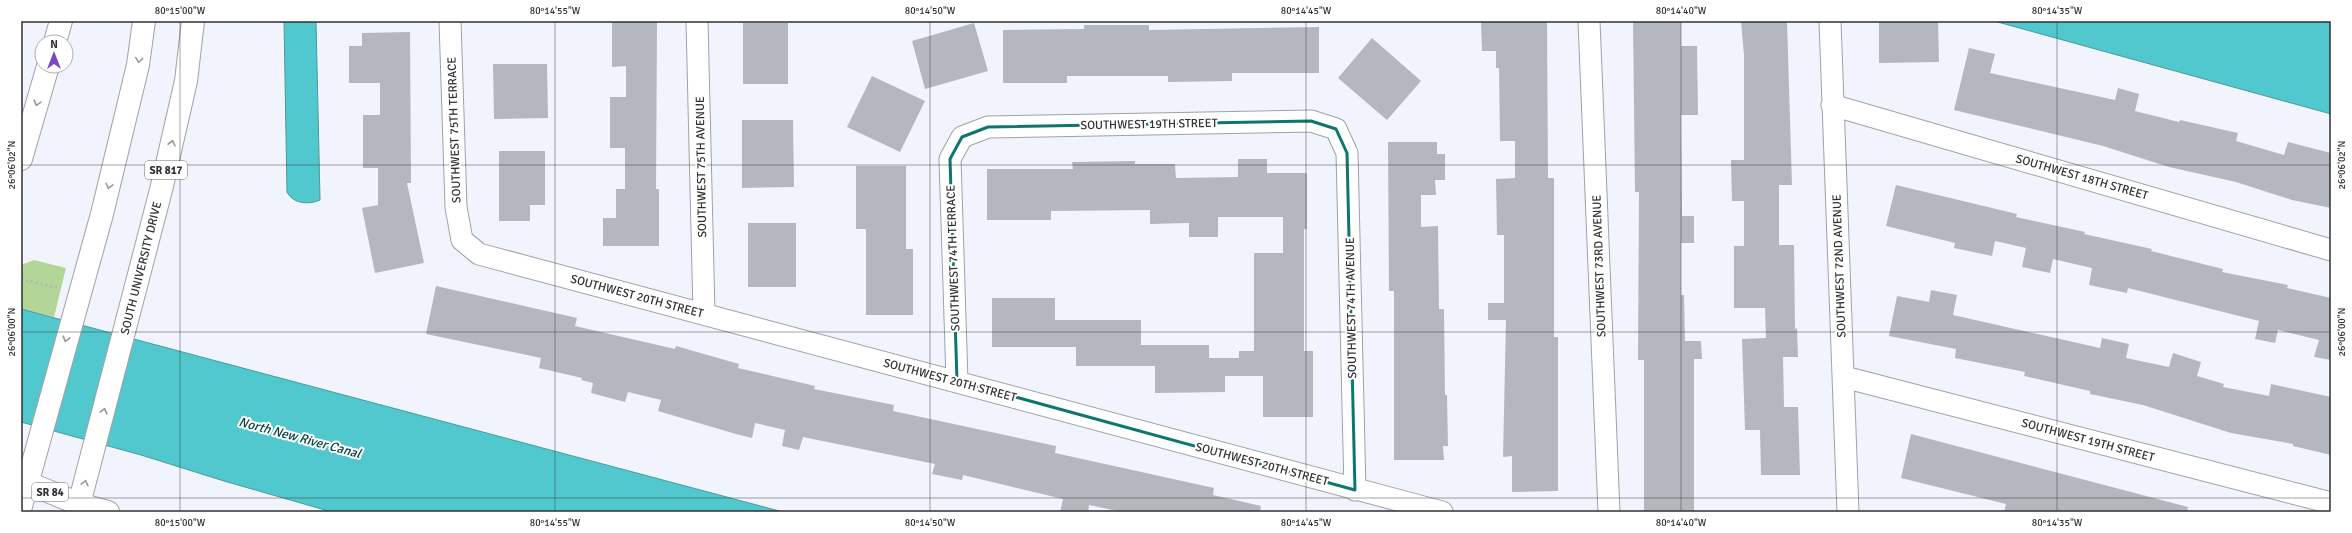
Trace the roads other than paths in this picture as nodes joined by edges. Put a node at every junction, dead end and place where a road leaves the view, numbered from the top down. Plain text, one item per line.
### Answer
1 (61, 21) edge
2 (144, 21) edge
3 (193, 21) edge
4 (450, 21) edge
5 (697, 21) edge
6 (1590, 21) edge
7 (1830, 21) edge
8 (57, 34) edge
9 (46, 74) edge
10 (1832, 105) junction
11 (1336, 129) joint
12 (962, 137) joint
13 (21, 159) edge
14 (462, 240) joint
15 (2331, 250) edge
16 (704, 314) junction
17 (1844, 377) junction
18 (957, 382) junction
19 (24, 481) edge
20 (1355, 490) junction
21 (2331, 503) edge
22 (21, 506) edge
23 (78, 508) edge
24 (108, 512) edge
25 (1442, 512) edge
26 (1609, 512) edge
27 (1848, 512) edge

1 - 8 main road
2 -> 19 main road
23 -> 3 main road, SOUTH UNIVERSITY DRIVE / SR 817
4 - 14 street, SOUTHWEST 75TH TERRACE
5 - 16 street, SOUTHWEST 75TH AVENUE
6 - 26 street, SOUTHWEST 73RD AVENUE
7 - 10 street, SOUTHWEST 72ND AVENUE
9 -> 13 main road
10 - 15 street, SOUTHWEST 18TH STREET
10 - 17 street, SOUTHWEST 72ND AVENUE
11 - 12 street, SOUTHWEST 19TH STREET
11 - 20 street, SOUTHWEST 74TH AVENUE
12 - 18 street, SOUTHWEST 74TH TERRACE
14 - 16 street, SOUTHWEST 20TH STREET
16 - 18 street, SOUTHWEST 20TH STREET
17 - 21 street, SOUTHWEST 19TH STREET
17 - 27 street, SOUTHWEST 72ND AVENUE
18 - 20 street, SOUTHWEST 20TH STREET
19 - 22 main road
19 - 23 main road, SR 84
20 - 25 street, SOUTHWEST 20TH STREET
23 - 24 main road, SR 84

